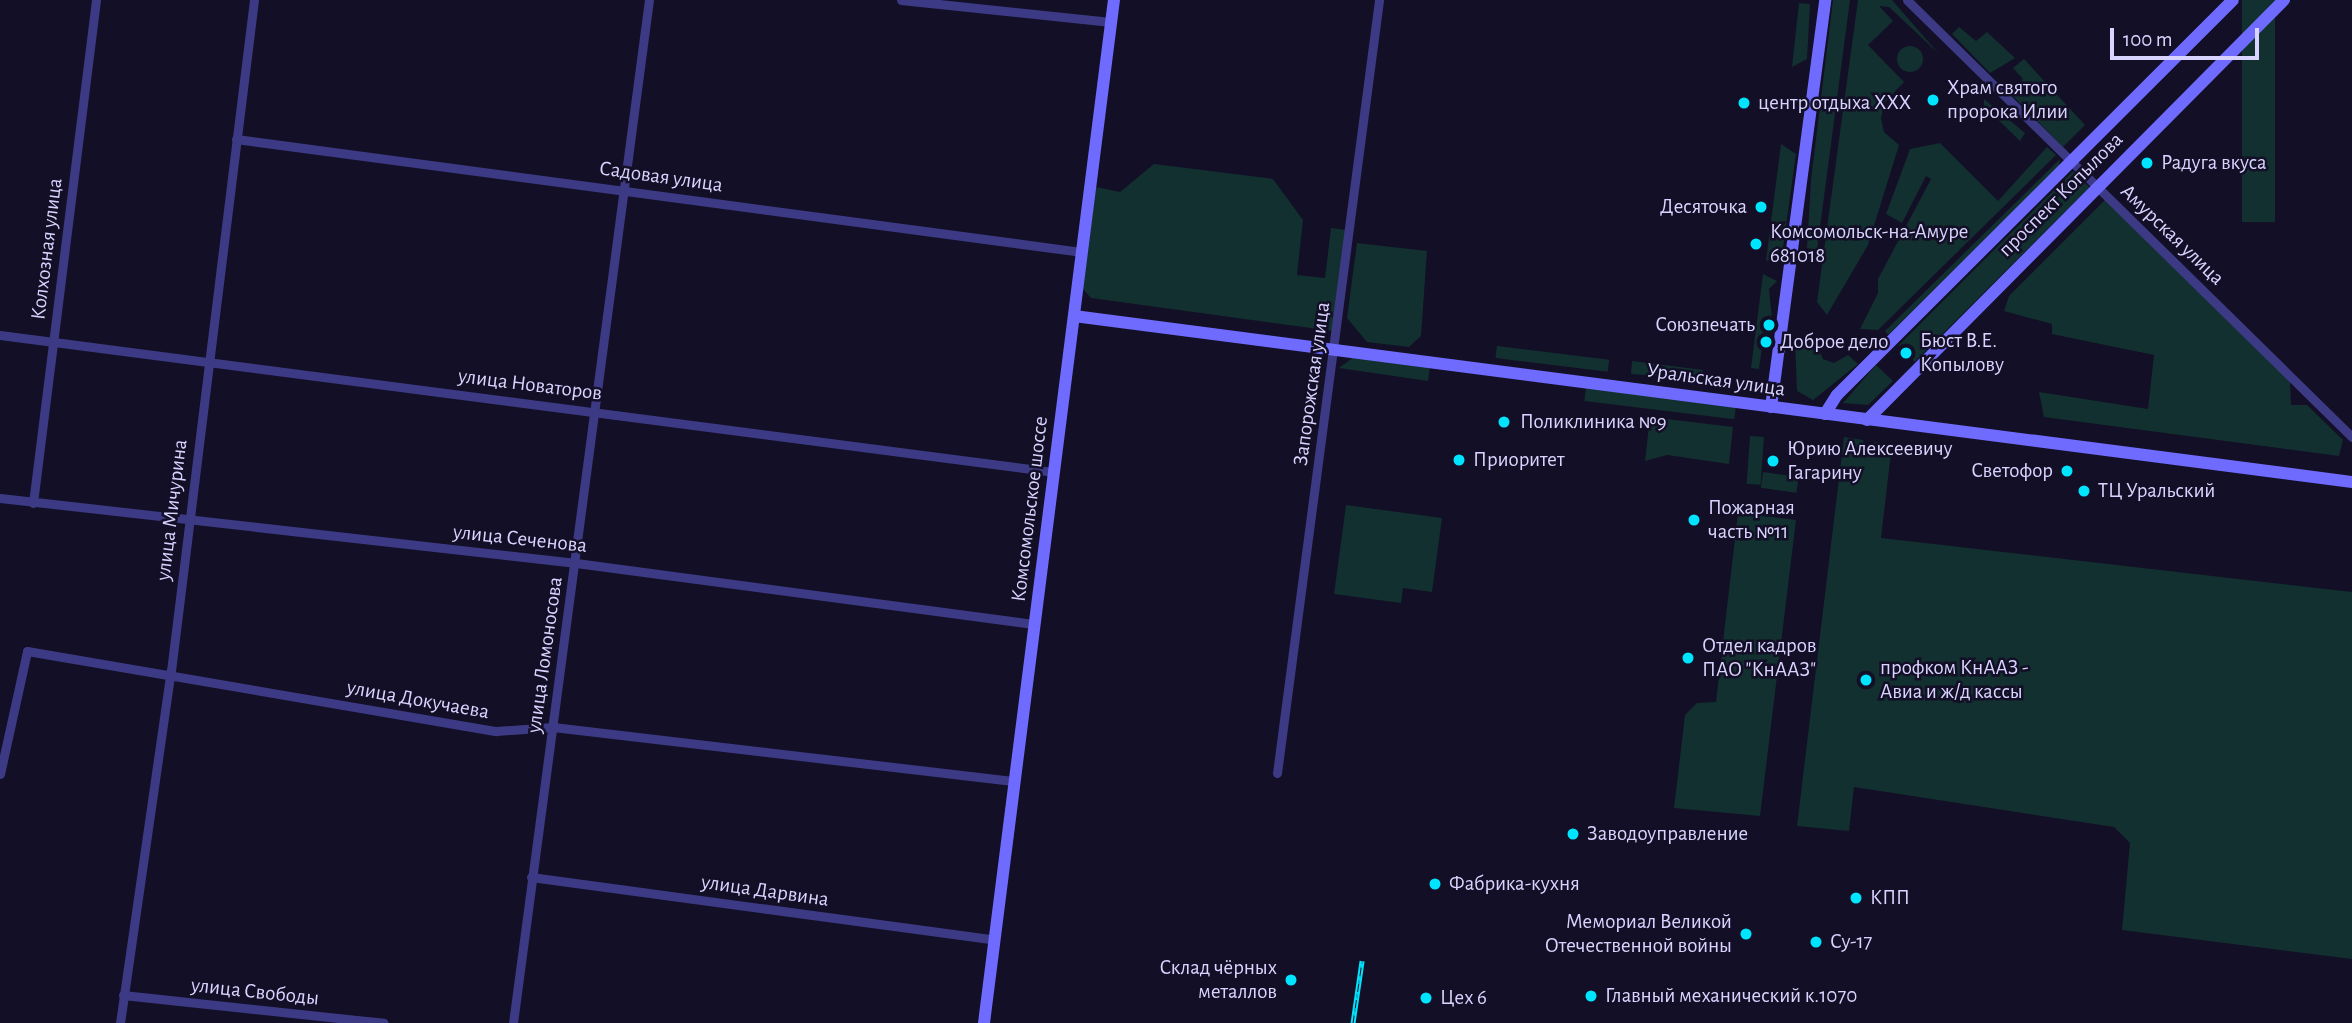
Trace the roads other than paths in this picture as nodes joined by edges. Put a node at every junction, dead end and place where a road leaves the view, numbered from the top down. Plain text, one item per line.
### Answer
1 (96, 0) edge
2 (254, 0) edge
3 (649, 0) edge
4 (901, 0) edge
5 (1114, 0) edge
6 (1379, 0) edge
7 (1825, 0) edge
8 (1907, 0) edge
9 (2233, 0) edge
10 (2284, 0) edge
11 (1111, 22) junction
12 (236, 139) junction
13 (2072, 162) junction
14 (2097, 186) junction
15 (626, 190) junction
16 (1082, 252) junction
17 (1074, 317) junction
18 (0, 335) edge
19 (53, 341) junction
20 (1335, 349) junction
21 (208, 361) junction
22 (1771, 407) junction
23 (597, 411) junction
24 (1825, 414) junction
25 (1867, 420) junction
26 (2352, 437) edge
27 (1054, 472) junction
28 (2352, 482) edge
29 (0, 498) edge
30 (33, 503) junction
31 (187, 521) junction
32 (576, 563) junction
33 (1035, 624) junction
34 (171, 671) junction
35 (553, 727) junction
36 (1277, 773) dead end
37 (0, 774) edge
38 (1015, 782) junction
39 (531, 877) junction
40 (995, 940) junction
41 (123, 995) junction
42 (120, 1023) edge
43 (383, 1023) edge
44 (513, 1023) edge
45 (984, 1023) edge

1 - 19 street, Колхозная улица
2 - 12 street, улица Мичурина
3 - 15 street, улица Ломоносова
4 - 11 street
5 - 11 street, Комсомольское шоссе
6 - 20 street, Запорожская улица
7 - 22 street
8 - 13 street, Амурская улица
9 - 13 street, проспект Копылова
10 - 14 street, проспект Копылова
11 - 16 street, Комсомольское шоссе
12 - 15 street, Садовая улица
12 - 21 street, улица Мичурина
13 - 14 street, Амурская улица
13 - 24 street, проспект Копылова
14 - 25 street, проспект Копылова
14 - 26 street, Амурская улица
15 - 16 street, Садовая улица
15 - 23 street, улица Ломоносова
16 - 17 street, Комсомольское шоссе
17 - 20 street, Уральская улица
17 - 27 street, Комсомольское шоссе
18 - 19 street, улица Новаторов
19 - 21 street, улица Новаторов
19 - 30 street, Колхозная улица
20 - 22 street, Уральская улица
20 - 36 street, Запорожская улица
21 - 23 street, улица Новаторов
21 - 31 street, улица Мичурина
22 - 24 street, Уральская улица
23 - 27 street, улица Новаторов
23 - 32 street, улица Ломоносова
24 - 25 street, Уральская улица
25 - 28 street, Уральская улица
27 - 33 street, Комсомольское шоссе
29 - 30 street, улица Сеченова
30 - 31 street, улица Сеченова
31 - 32 street, улица Сеченова
31 - 34 street, улица Мичурина
32 - 33 street, улица Сеченова
32 - 35 street, улица Ломоносова
33 - 38 street, Комсомольское шоссе
34 - 35 street, улица Докучаева
34 - 37 street, улица Докучаева
34 - 41 street, улица Мичурина
35 - 38 street, улица Докучаева
35 - 39 street, улица Ломоносова
38 - 40 street, Комсомольское шоссе
39 - 40 street, улица Дарвина
39 - 44 street, улица Ломоносова
40 - 45 street, Комсомольское шоссе
41 - 42 street, улица Мичурина
41 - 43 street, улица Свободы

